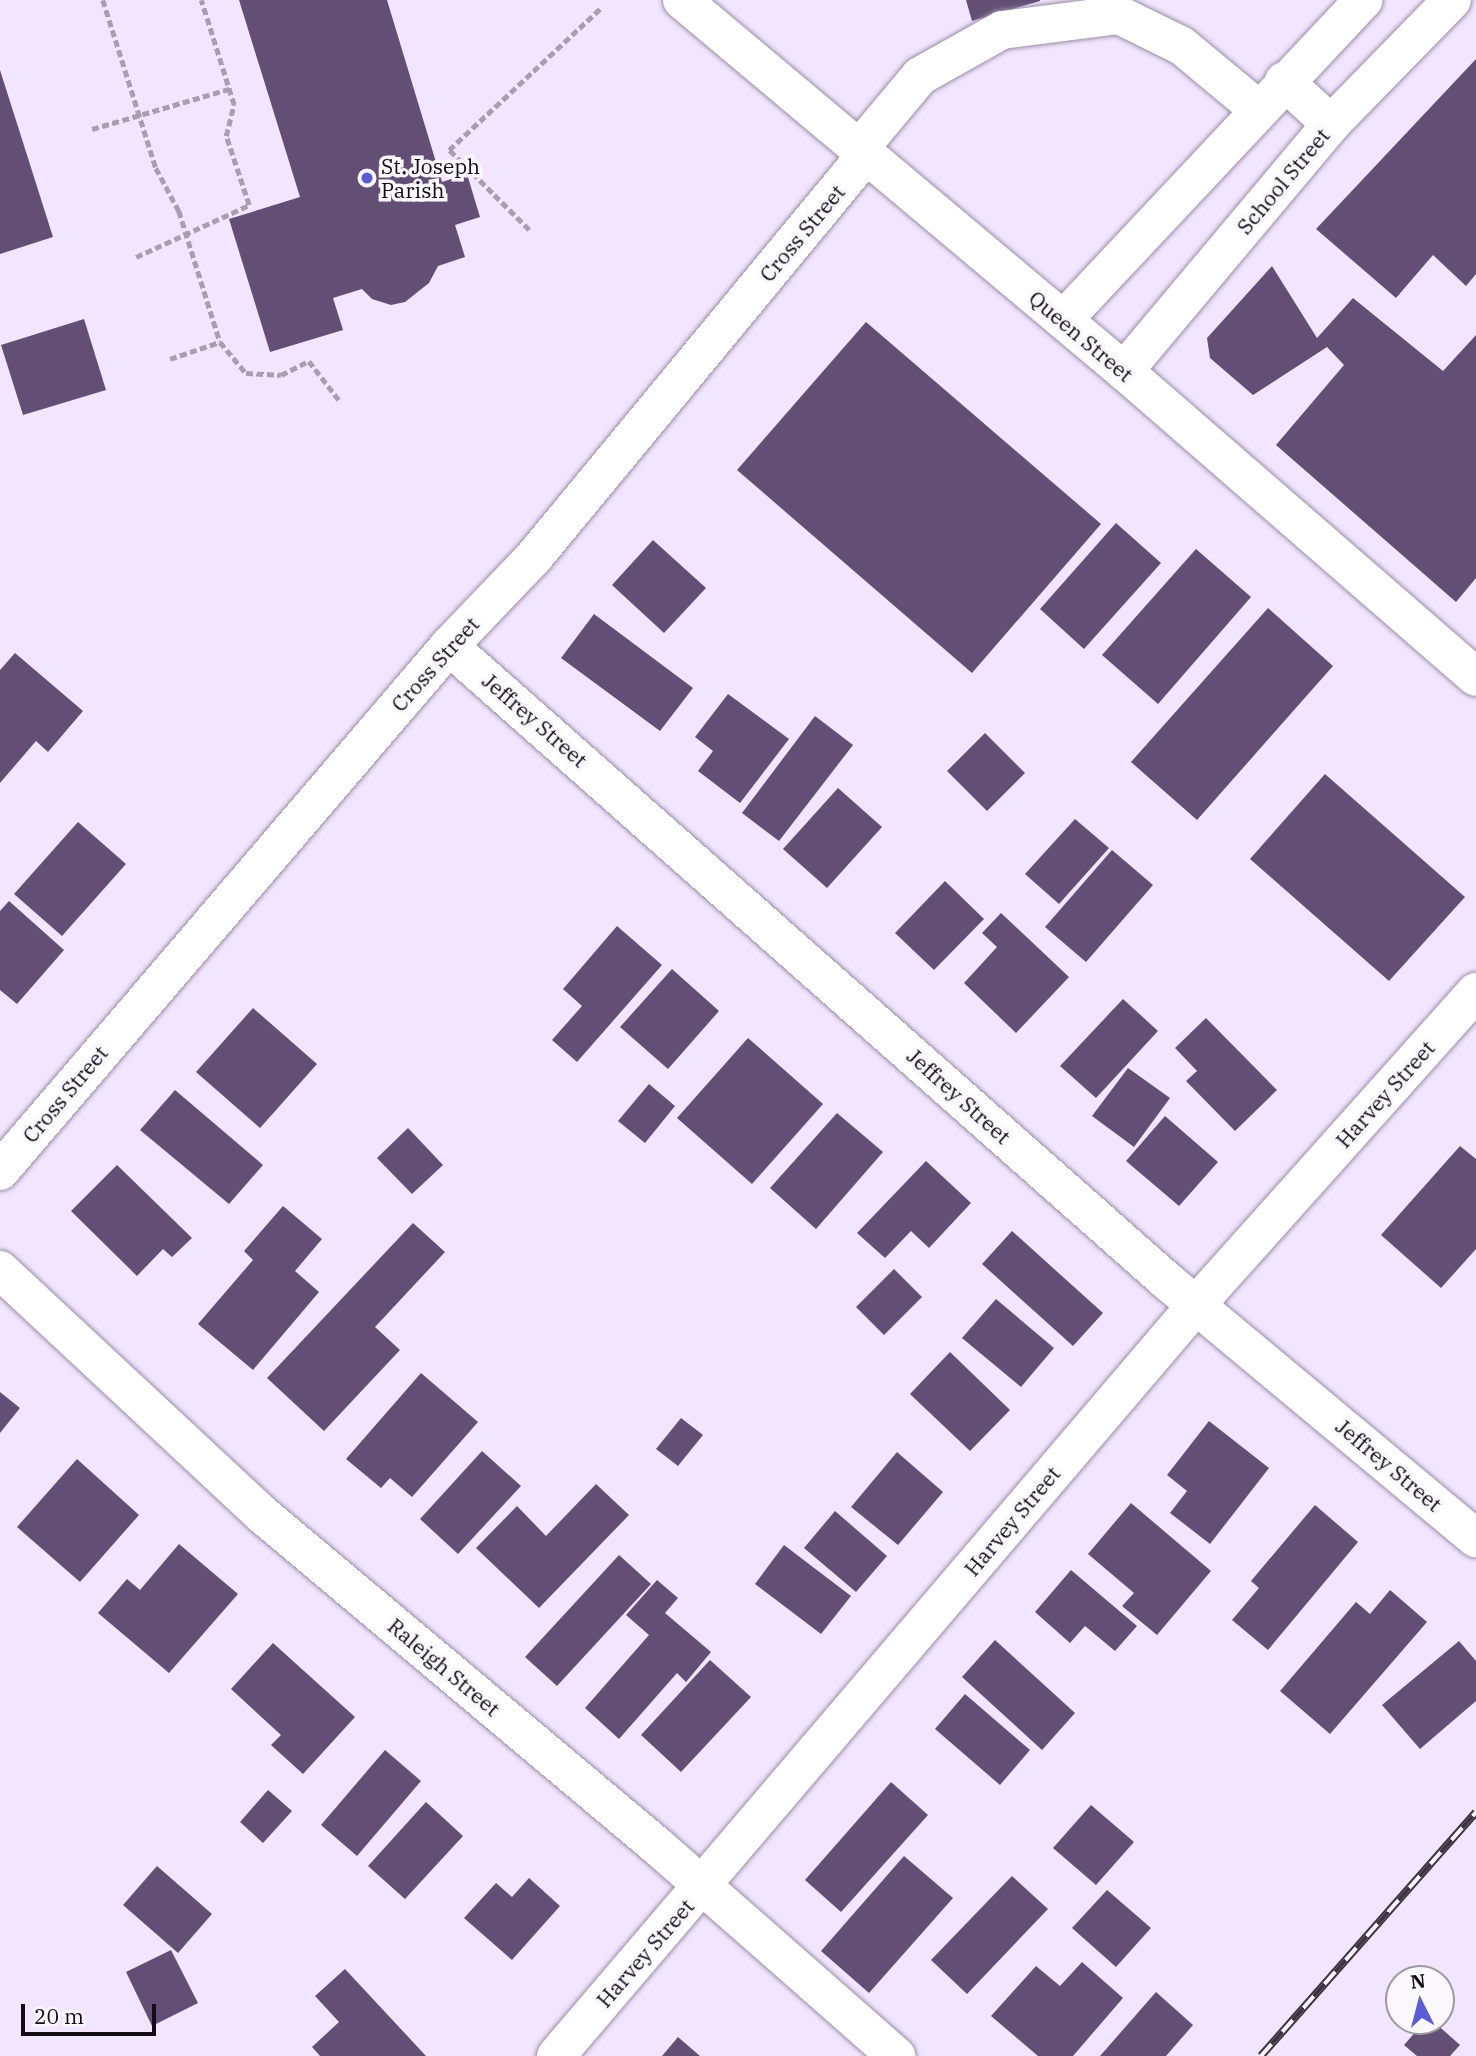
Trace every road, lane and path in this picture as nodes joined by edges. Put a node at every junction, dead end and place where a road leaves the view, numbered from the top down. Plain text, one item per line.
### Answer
1 (103, 0) edge
2 (201, 0) edge
3 (1154, 0) edge
4 (1452, 0) edge
5 (692, 3) edge
6 (601, 8) dead end
7 (1353, 8) edge
8 (1119, 15) junction
9 (1284, 81) junction
10 (229, 89) junction
11 (1259, 110) junction
12 (140, 117) junction
13 (1331, 124) junction
14 (92, 129) dead end
15 (863, 152) junction
16 (529, 230) dead end
17 (186, 234) junction
18 (136, 257) dead end
19 (1063, 320) junction
20 (220, 342) junction
21 (170, 359) dead end
22 (1124, 371) junction
23 (339, 400) dead end
24 (449, 646) junction
25 (1476, 677) edge
26 (1476, 992) edge
27 (0, 1171) edge
28 (0, 1270) edge
29 (1196, 1305) junction
30 (1476, 1538) edge
31 (702, 1885) junction
32 (556, 2056) edge
33 (896, 2056) edge

1 - 12 path
2 - 10 path
3 - 8 street, Cross Street
4 - 13 street, School Street
5 - 15 street, Queen Street
6 - 16 path
7 - 9 street
8 - 11 street
8 - 15 street, Cross Street
9 - 11 street
9 - 13 street
10 - 12 path
10 - 17 path
11 - 19 street
12 - 14 path
12 - 17 path
13 - 22 street, School Street
15 - 19 street, Queen Street
15 - 24 street, Cross Street
17 - 18 path
17 - 20 path
19 - 22 street, Queen Street
20 - 21 path
20 - 23 path
22 - 25 street, Queen Street
24 - 27 street, Cross Street
24 - 29 street, Jeffrey Street
26 - 29 street, Harvey Street
28 - 31 street, Raleigh Street
29 - 30 street, Jeffrey Street
29 - 31 street, Harvey Street
31 - 32 street, Harvey Street
31 - 33 street, Raleigh Street

